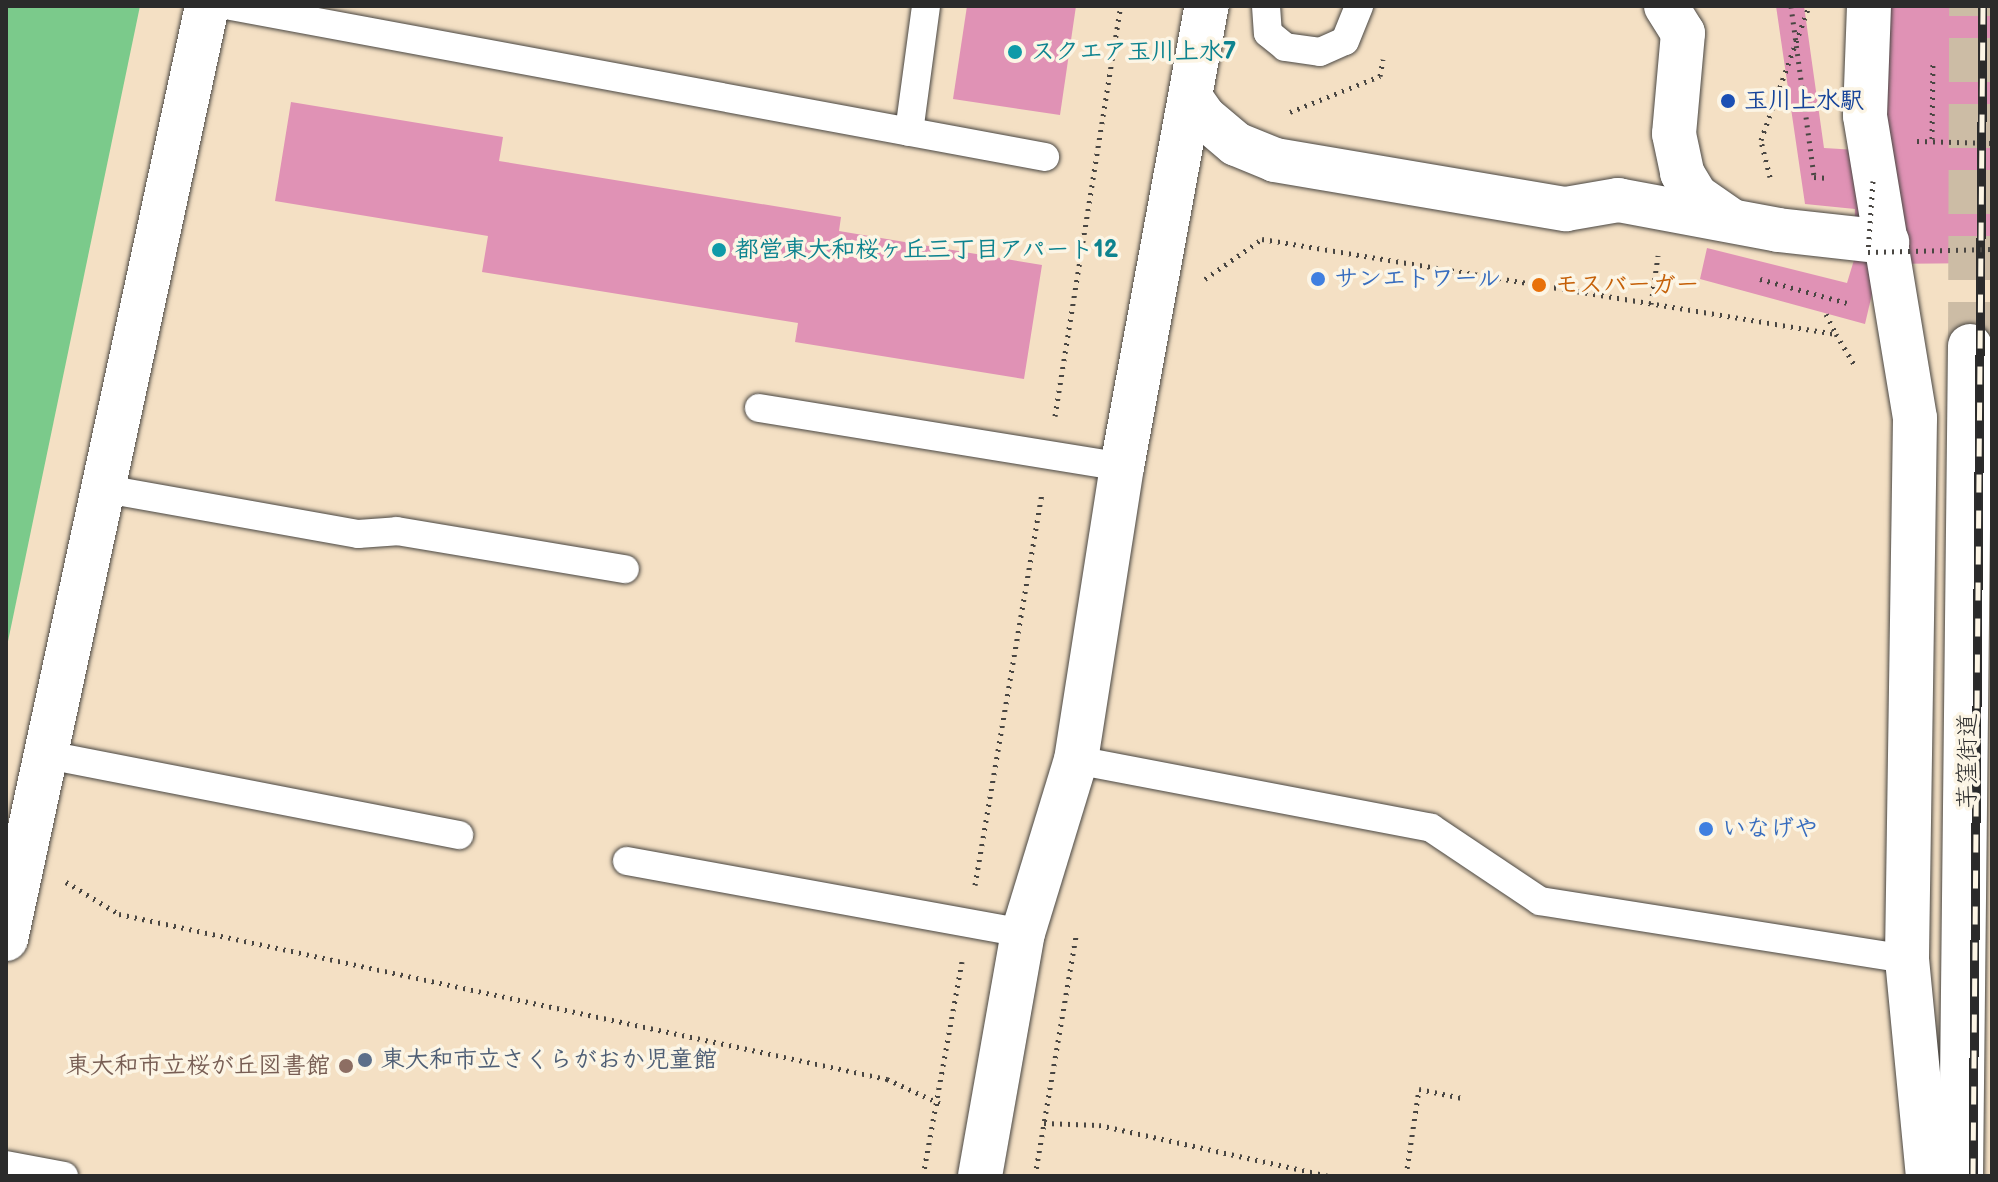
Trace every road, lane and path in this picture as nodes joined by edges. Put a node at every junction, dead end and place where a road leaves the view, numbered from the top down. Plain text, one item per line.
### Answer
1 (207, 6) edge
2 (231, 6) edge
3 (926, 6) edge
4 (1121, 6) edge
5 (1207, 6) edge
6 (1266, 6) edge
7 (1359, 6) edge
8 (1666, 6) edge
9 (1791, 6) edge
10 (1809, 6) edge
11 (1869, 6) edge
12 (1933, 62) dead end
13 (1190, 97) junction
14 (909, 132) junction
15 (1674, 134) junction
16 (1932, 139) junction
17 (1910, 142) dead end
18 (1992, 143) edge
19 (1045, 157) dead end
20 (1266, 158) junction
21 (1770, 177) dead end
22 (1814, 177) dead end
23 (1873, 181) dead end
24 (1618, 200) junction
25 (1171, 204) junction
26 (1729, 219) junction
27 (1887, 242) junction
28 (1992, 249) edge
29 (1673, 258) dead end
30 (1193, 287) dead end
31 (1651, 304) junction
32 (1826, 314) dead end
33 (1836, 334) junction
34 (1970, 346) tunnel mouth
35 (1864, 380) dead end
36 (759, 408) dead end
37 (1048, 457) junction
38 (1122, 467) junction
39 (100, 488) junction
40 (625, 569) dead end
41 (42, 754) junction
42 (1076, 760) junction
43 (459, 835) dead end
44 (627, 861) dead end
45 (19, 874) junction
46 (1079, 921) dead end
47 (969, 923) junction
48 (1023, 933) junction
49 (6, 939) edge
50 (1907, 959) junction
51 (887, 1079) dead end
52 (1462, 1098) dead end
53 (1099, 1125) dead end
54 (6, 1165) edge
55 (64, 1176) edge
56 (923, 1176) edge
57 (980, 1176) edge
58 (1035, 1176) edge
59 (1329, 1176) edge
60 (1406, 1176) edge
61 (1928, 1176) edge
62 (1961, 1176) edge

1 - 39 street
2 - 14 lane
3 - 14 lane
4 - 37 path
5 - 13 street
6 - 7 lane
8 - 15 street
9 - 22 path, bridge
10 - 21 path
11 - 27 street
12 - 16 path
13 - 20 street
13 - 25 street
14 - 19 lane
15 - 24 street
15 - 26 street
16 - 17 path
16 - 18 path
20 - 24 street
20 - 25 street
23 - 28 path, bridge
24 - 26 street
25 - 38 street
26 - 27 street
27 - 50 street
29 - 31 path
30 - 31 path
31 - 33 path
32 - 33 path
33 - 35 path
34 - 62 street, 芋窪街道
36 - 37 lane
37 - 38 lane
37 - 47 path
38 - 42 street
39 - 40 lane
39 - 41 street
41 - 43 lane
41 - 45 street
42 - 48 street
42 - 50 lane
44 - 47 lane
45 - 49 street
45 - 51 path
46 - 58 path
47 - 48 lane
47 - 56 path
48 - 57 street
50 - 61 street
52 - 60 path
53 - 59 path
54 - 55 lane

